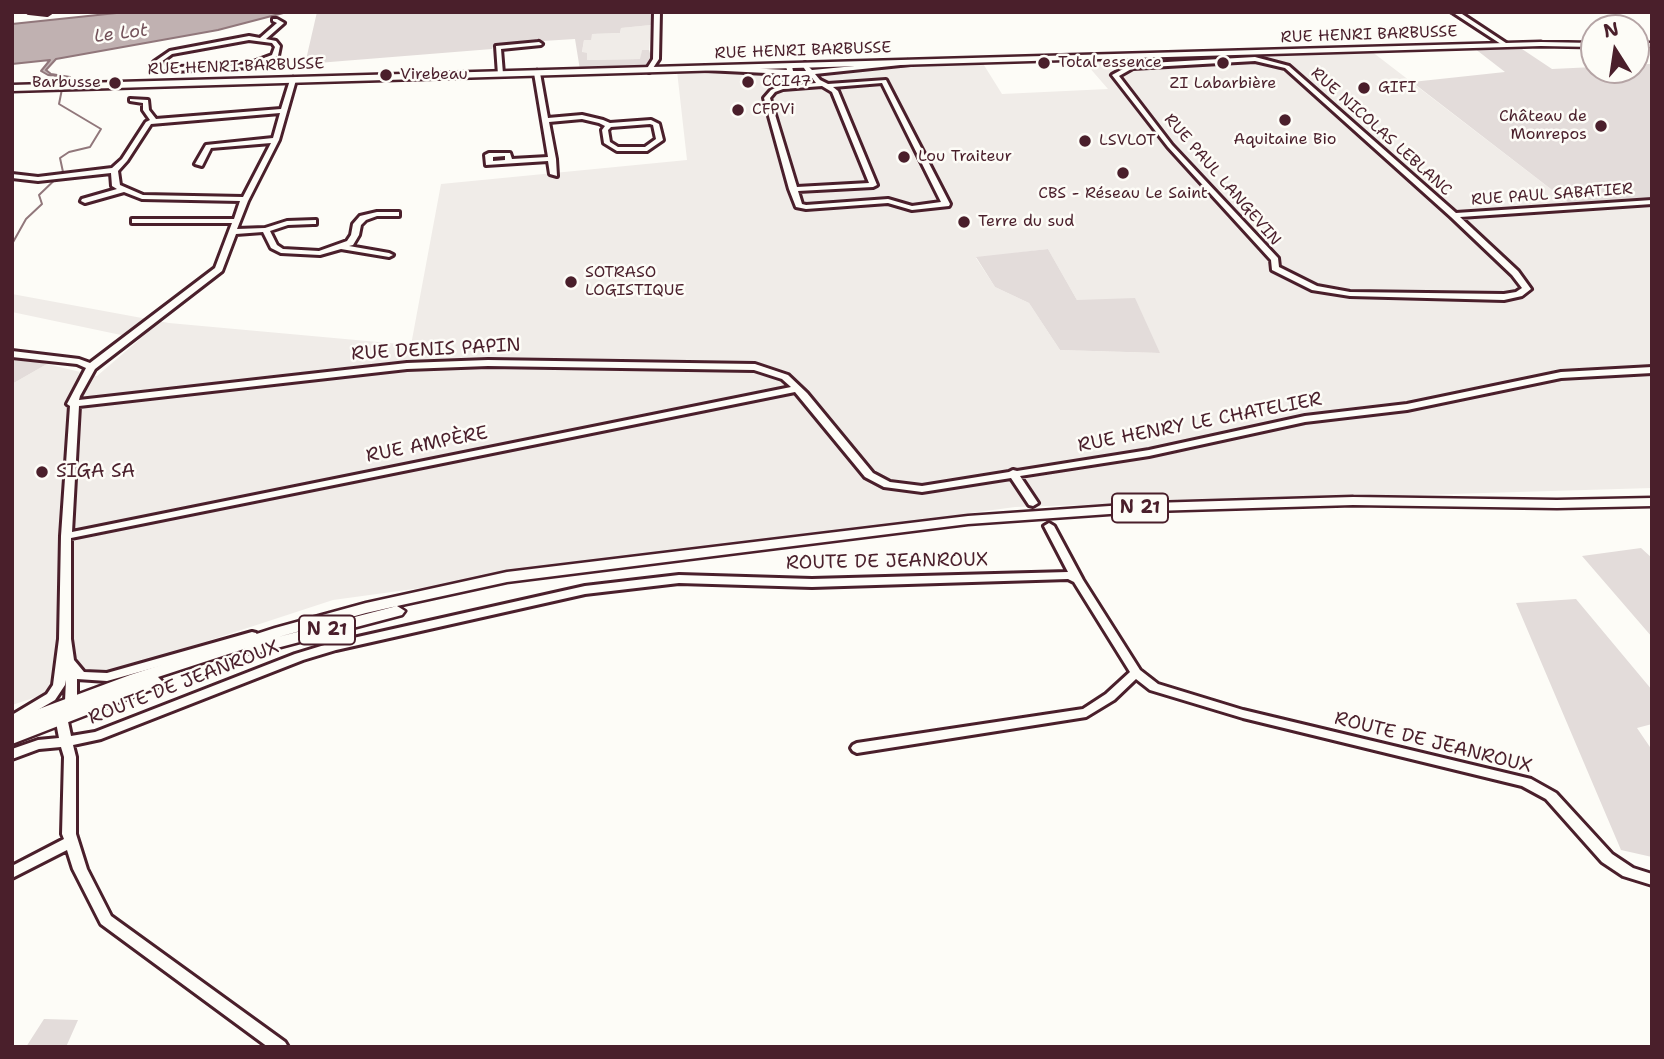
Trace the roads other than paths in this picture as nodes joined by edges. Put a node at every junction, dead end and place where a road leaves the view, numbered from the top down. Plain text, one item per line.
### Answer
1 (32, 12) edge
2 (47, 12) edge
3 (657, 12) edge
4 (1456, 13) edge
5 (275, 20) dead end
6 (262, 38) junction
7 (539, 44) dead end
8 (1506, 45) junction
9 (1580, 45) edge
10 (1185, 54) junction
11 (1192, 62) junction
12 (249, 66) junction
13 (808, 69) junction
14 (649, 70) junction
15 (790, 70) junction
16 (537, 73) junction
17 (500, 74) junction
18 (256, 80) junction
19 (293, 80) junction
20 (825, 85) junction
21 (782, 87) junction
22 (12, 88) edge
23 (132, 100) dead end
24 (285, 111) junction
25 (545, 120) junction
26 (154, 121) junction
27 (609, 125) junction
28 (276, 141) junction
29 (552, 159) junction
30 (509, 162) dead end
31 (199, 164) dead end
32 (114, 170) junction
33 (554, 174) dead end
34 (12, 176) edge
35 (873, 185) junction
36 (793, 189) junction
37 (123, 190) junction
38 (885, 194) junction
39 (246, 199) junction
40 (85, 201) dead end
41 (1652, 202) edge
42 (396, 214) dead end
43 (1454, 215) junction
44 (135, 221) dead end
45 (237, 222) junction
46 (313, 222) dead end
47 (266, 230) junction
48 (233, 232) junction
49 (343, 247) junction
50 (389, 255) dead end
51 (1526, 285) joint
52 (12, 354) edge
53 (91, 367) junction
54 (1652, 370) edge
55 (796, 389) junction
56 (72, 404) junction
57 (1013, 473) junction
58 (1652, 502) edge
59 (1033, 503) dead end
60 (1049, 526) dead end
61 (66, 536) junction
62 (600, 566) junction
63 (1078, 580) junction
64 (312, 623) junction
65 (65, 639) junction
66 (1136, 673) junction
67 (71, 701) junction
68 (61, 717) junction
69 (12, 723) edge
70 (12, 738) edge
71 (66, 742) junction
72 (857, 748) dead end
73 (12, 754) edge
74 (72, 841) junction
75 (12, 873) edge
76 (1652, 880) edge
77 (281, 1047) edge

1 - 2 street
3 - 14 street
4 - 8 street
5 - 6 street
6 - 12 street
6 - 12 street
7 - 17 street
8 - 9 main road, RUE HENRI BARBUSSE
8 - 10 main road, RUE HENRI BARBUSSE
10 - 11 street
10 - 13 main road, RUE HENRI BARBUSSE
11 - 43 street, RUE NICOLAS LEBLANC
11 - 51 street, RUE PAUL LANGEVIN
12 - 18 street
13 - 15 main road, RUE HENRI BARBUSSE
13 - 20 street
14 - 15 main road, RUE HENRI BARBUSSE
14 - 16 main road, RUE HENRI BARBUSSE
15 - 21 street
16 - 17 main road, RUE HENRI BARBUSSE
16 - 25 street
17 - 19 main road, RUE HENRI BARBUSSE
18 - 19 main road, RUE HENRI BARBUSSE
18 - 22 main road, RUE HENRI BARBUSSE
19 - 24 street
20 - 21 street
20 - 35 street
20 - 38 street
21 - 36 street
23 - 26 street
24 - 26 street
24 - 28 street
25 - 27 street
25 - 29 street
26 - 32 street
27 - 27 street
28 - 31 street
28 - 39 street
29 - 30 street
29 - 33 street
32 - 34 street
32 - 37 street
35 - 36 street
35 - 38 street
36 - 38 street
37 - 39 street
37 - 40 street
39 - 45 street
41 - 43 street, RUE PAUL SABATIER
42 - 49 street
43 - 51 street, RUE NICOLAS LEBLANC
44 - 45 street
45 - 48 street
46 - 47 street
47 - 48 street
47 - 49 street
48 - 53 street
49 - 50 street
52 - 53 street
53 - 56 street
54 - 57 street, RUE HENRY LE CHATELIER
55 - 56 street, RUE DENIS PAPIN
55 - 57 street, RUE HENRY LE CHATELIER
55 - 61 street, RUE AMPÈRE
56 - 61 street
57 - 59 street
58 - 62 main road, N 21
60 - 63 street
61 - 65 street
62 - 64 main road, N 21
62 - 68 main road, N 21
63 - 66 street, ROUTE DE JEANROUX
63 - 71 street, ROUTE DE JEANROUX
64 - 65 street
64 - 67 main road, N 21
65 - 67 street
65 - 69 street
66 - 72 street
66 - 76 street, ROUTE DE JEANROUX
67 - 68 street
67 - 69 main road, N 21
68 - 70 main road, N 21
68 - 71 street, ROUTE DE JEANROUX
71 - 73 street
71 - 74 street
74 - 75 street
74 - 77 street

